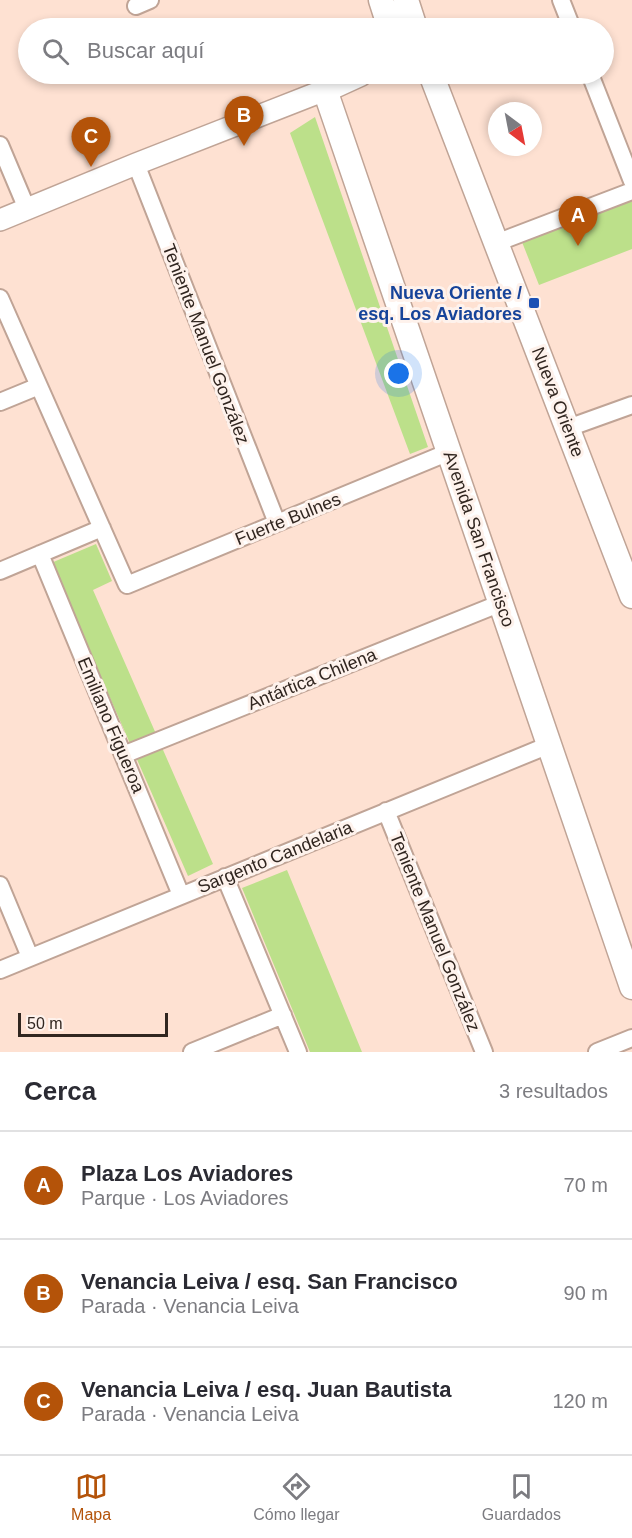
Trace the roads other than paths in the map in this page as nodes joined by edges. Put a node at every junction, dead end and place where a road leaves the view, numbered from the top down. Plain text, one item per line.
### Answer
1 (381, 0) edge
2 (406, 0) edge
3 (561, 0) edge
4 (387, 18) edge
5 (412, 18) edge
6 (569, 18) edge
7 (339, 84) edge
8 (435, 84) edge
9 (594, 84) edge
10 (326, 90) junction
11 (0, 145) edge
12 (136, 164) junction
13 (632, 181) edge
14 (632, 191) edge
15 (27, 208) junction
16 (0, 220) edge
17 (496, 243) junction
18 (0, 298) edge
19 (39, 386) junction
20 (0, 402) edge
21 (632, 405) edge
22 (568, 428) junction
23 (449, 452) junction
24 (277, 523) junction
25 (102, 528) junction
26 (40, 554) junction
27 (0, 571) edge
28 (632, 596) edge
29 (501, 603) junction
30 (549, 745) junction
31 (123, 755) junction
32 (386, 812) junction
33 (225, 877) junction
34 (0, 885) edge
35 (182, 895) junction
36 (30, 957) junction
37 (0, 970) edge
38 (632, 987) edge
39 (283, 1015) junction
40 (632, 1038) edge
41 (192, 1052) edge
42 (298, 1052) edge
43 (484, 1052) edge
44 (597, 1052) edge

1 - 4 main road
2 - 5 main road
3 - 6 street
7 - 10 main road
8 - 17 main road, Nueva Oriente
9 - 13 street
10 - 12 street
10 - 23 main road, Avenida San Francisco
11 - 15 street
12 - 15 street
12 - 24 street, Teniente Manuel González
14 - 17 street
15 - 16 street
17 - 22 main road, Nueva Oriente
18 - 19 street
19 - 20 street
19 - 25 street
21 - 22 street
22 - 28 main road, Nueva Oriente
23 - 24 street, Fuerte Bulnes
23 - 29 main road, Avenida San Francisco
24 - 25 street, Fuerte Bulnes
25 - 26 street
26 - 27 street
26 - 31 street, Emiliano Figueroa
29 - 30 main road, Avenida San Francisco
29 - 31 street, Antártica Chilena
30 - 32 street, Sargento Candelaria
30 - 38 main road, Avenida San Francisco
31 - 35 street, Emiliano Figueroa
32 - 33 street, Sargento Candelaria
32 - 43 street, Teniente Manuel González
33 - 35 street, Sargento Candelaria
33 - 39 street
34 - 36 street
35 - 36 street, Sargento Candelaria
36 - 37 street, Sargento Candelaria
39 - 41 street
39 - 42 street
40 - 44 street

